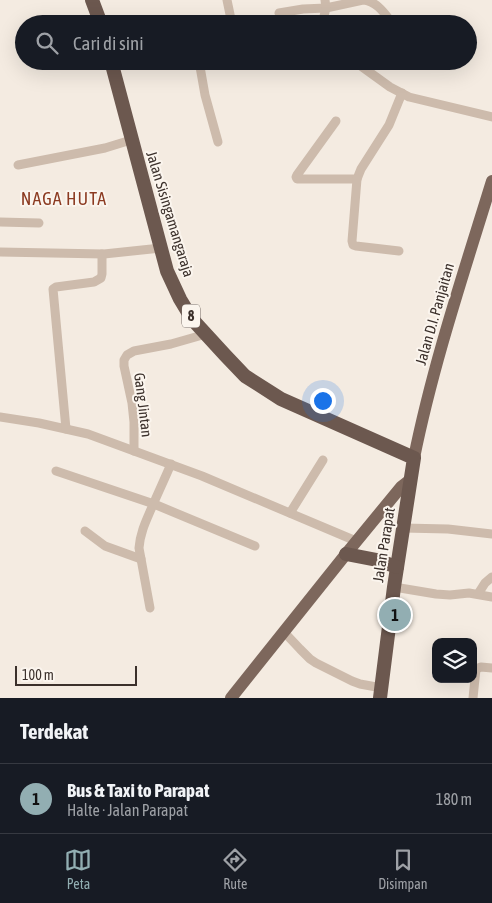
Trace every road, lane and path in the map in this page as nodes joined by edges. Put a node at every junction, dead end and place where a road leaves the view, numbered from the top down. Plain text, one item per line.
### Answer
1 (92, 0) edge
2 (227, 0) edge
3 (326, 4) edge
4 (279, 13) dead end
5 (98, 15) edge
6 (230, 15) edge
7 (385, 15) edge
8 (116, 70) edge
9 (201, 70) edge
10 (366, 70) edge
11 (402, 93) junction
12 (492, 117) edge
13 (336, 121) dead end
14 (131, 140) junction
15 (218, 142) dead end
16 (18, 165) dead end
17 (357, 179) junction
18 (492, 181) edge
19 (0, 222) edge
20 (39, 223) dead end
21 (160, 248) junction
22 (399, 251) dead end
23 (0, 252) edge
24 (102, 254) junction
25 (206, 334) junction
26 (0, 417) edge
27 (66, 429) junction
28 (134, 451) junction
29 (414, 458) junction
30 (323, 460) dead end
31 (171, 464) junction
32 (56, 471) dead end
33 (410, 480) junction
34 (154, 504) junction
35 (290, 513) junction
36 (403, 528) junction
37 (85, 531) dead end
38 (492, 534) edge
39 (356, 541) junction
40 (256, 546) dead end
41 (346, 554) junction
42 (141, 559) junction
43 (397, 567) junction
44 (492, 577) edge
45 (394, 587) junction
46 (478, 594) junction
47 (492, 597) edge
48 (150, 608) dead end
49 (284, 632) junction
50 (492, 668) edge
51 (381, 693) edge
52 (231, 698) edge
53 (473, 698) edge

1 - 5 highway
2 - 6 street
3 - 4 street
3 - 7 street
8 - 14 highway, Jalan Sisingamangaraja / 8
9 - 15 street
10 - 11 street
11 - 12 street
11 - 17 street
13 - 17 street
14 - 16 street
14 - 21 highway, Jalan Sisingamangaraja / 8
17 - 22 street
18 - 29 main road, Jalan D.I. Panjaitan
19 - 20 street
21 - 24 street
21 - 25 highway, Jalan Sisingamangaraja / 8
23 - 24 street
24 - 27 street
25 - 28 street, Gang Jintan
25 - 29 highway, Jalan Sisingamangaraja / 8
26 - 27 street
27 - 28 street
28 - 31 street
29 - 33 highway, Jalan Parapat
30 - 35 street
31 - 34 street
31 - 35 street
32 - 34 street
33 - 36 highway, Jalan Parapat
33 - 39 main road
34 - 40 street
34 - 42 street
35 - 39 street
36 - 38 street
36 - 43 highway, Jalan Parapat
37 - 42 street
39 - 41 main road
41 - 43 highway
41 - 49 main road
42 - 48 street
43 - 45 highway, Jalan Parapat
44 - 46 street
45 - 46 street
45 - 51 highway, Jalan Parapat
46 - 47 street
49 - 51 street
49 - 52 main road
50 - 53 street

